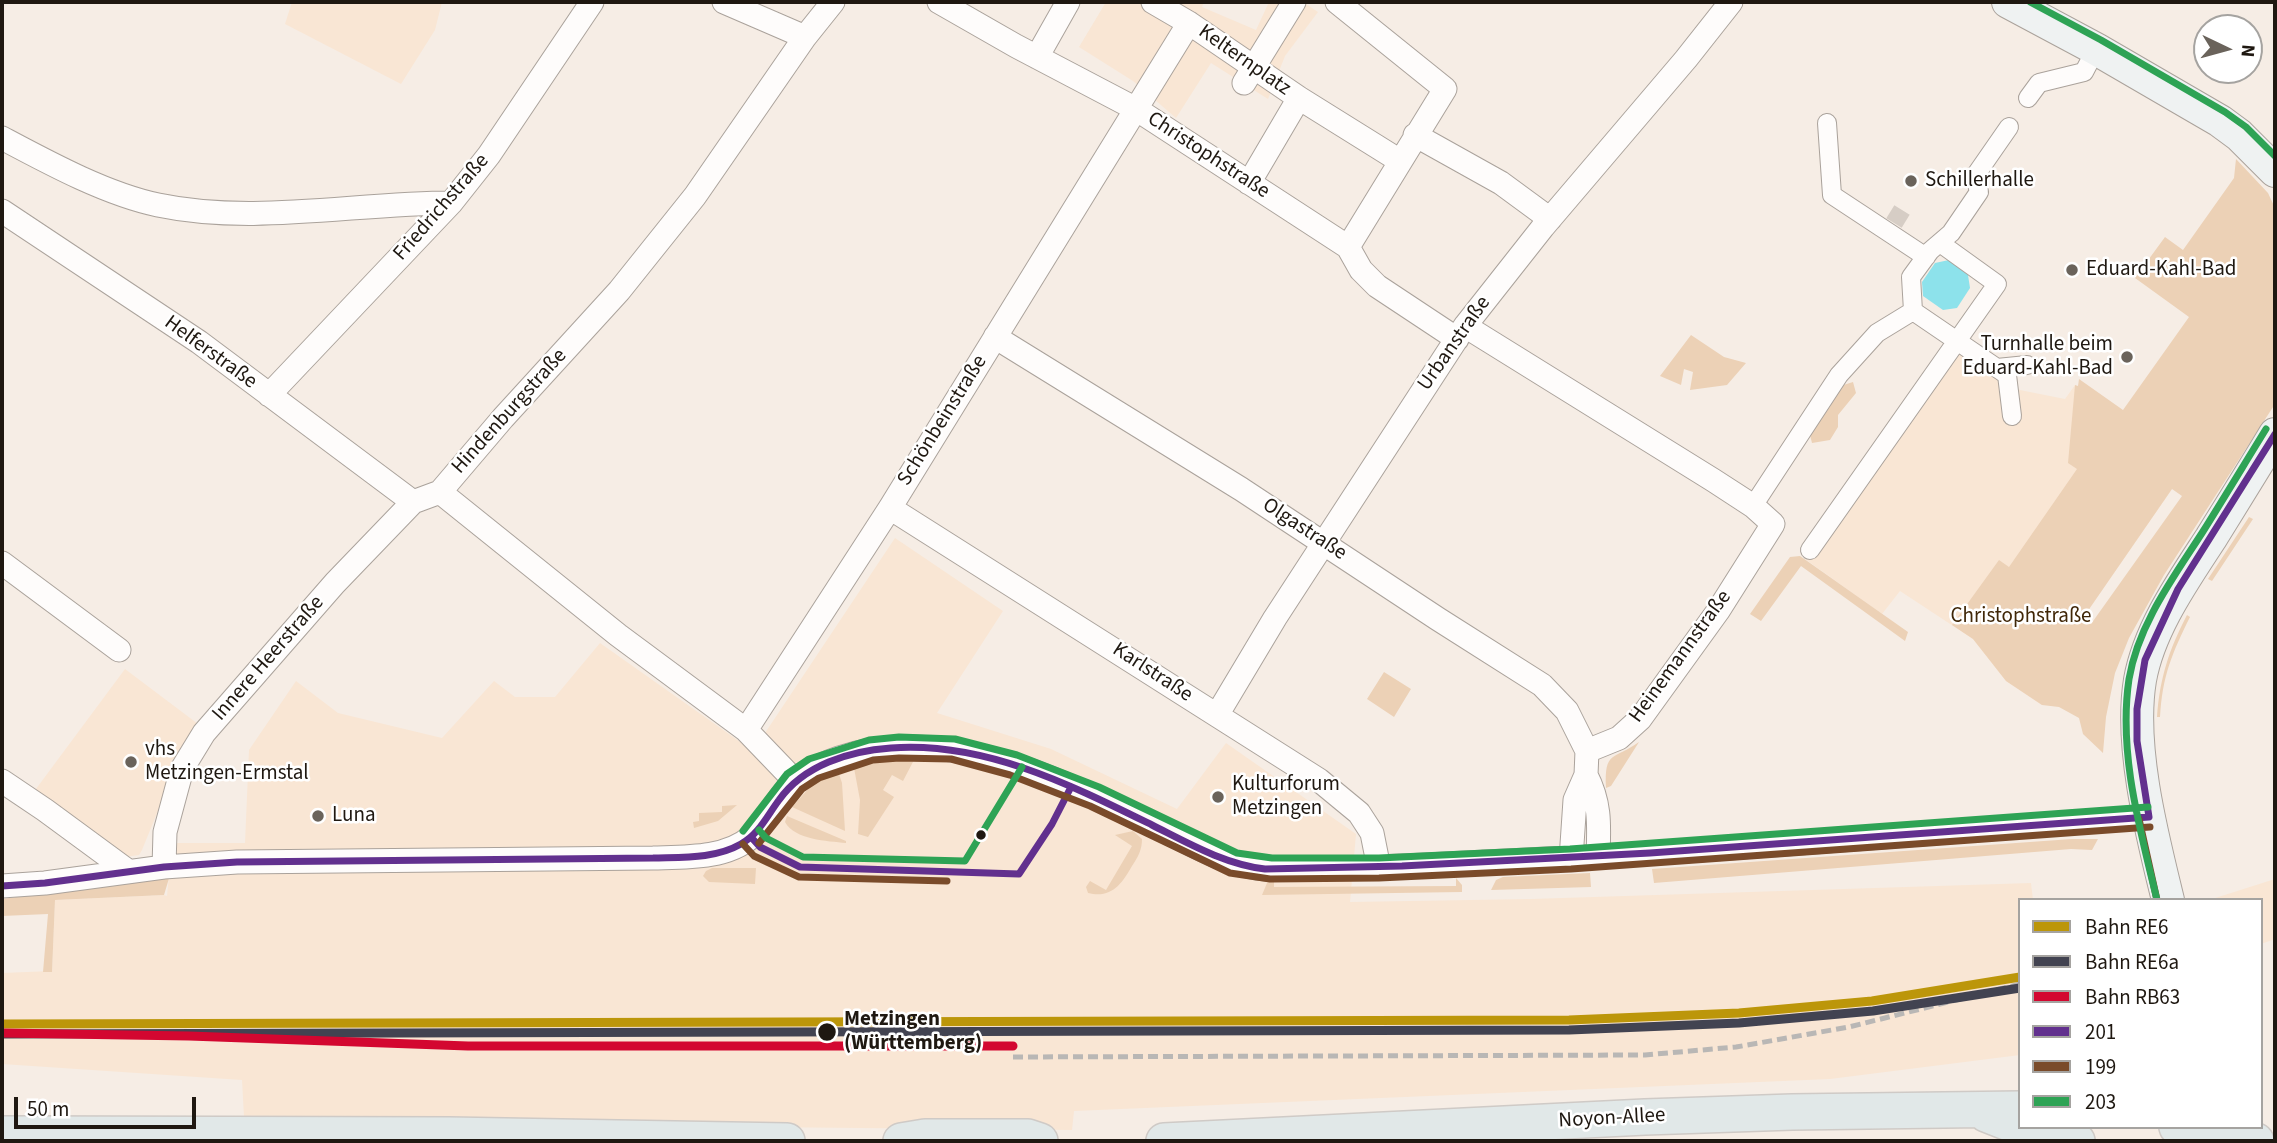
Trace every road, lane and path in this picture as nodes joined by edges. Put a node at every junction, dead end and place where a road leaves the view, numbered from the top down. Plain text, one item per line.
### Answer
1 (592, 2) edge
2 (724, 2) edge
3 (833, 2) edge
4 (939, 2) edge
5 (1068, 2) edge
6 (1153, 2) edge
7 (1294, 2) edge
8 (1337, 2) edge
9 (1731, 2) edge
10 (2008, 2) edge
11 (1189, 23) junction
12 (805, 37) junction
13 (2096, 49) junction
14 (1037, 57) junction
15 (1249, 75) junction
16 (1299, 98) junction
17 (2028, 98) dead end
18 (1136, 109) junction
19 (1826, 123) dead end
20 (2009, 127) dead end
21 (1415, 135) junction
22 (2, 138) edge
23 (1400, 161) junction
24 (2275, 172) edge
25 (1249, 183) junction
26 (451, 203) junction
27 (2, 211) edge
28 (1550, 219) junction
29 (1940, 243) junction
30 (1348, 247) junction
31 (1926, 257) junction
32 (1913, 311) junction
33 (1461, 332) junction
34 (995, 337) junction
35 (1957, 341) junction
36 (2027, 365) dead end
37 (1997, 368) junction
38 (269, 395) junction
39 (2012, 415) dead end
40 (2275, 434) edge
41 (440, 492) junction
42 (1752, 506) junction
43 (890, 508) junction
44 (406, 509) junction
45 (1773, 524) joint
46 (1324, 542) junction
47 (1810, 550) dead end
48 (2, 563) edge
49 (119, 650) dead end
50 (1217, 715) junction
51 (746, 730) junction
52 (1587, 751) junction
53 (1586, 775) junction
54 (2, 781) edge
55 (795, 781) junction
56 (2149, 817) junction
57 (1598, 857) junction
58 (1571, 859) junction
59 (164, 867) junction
60 (1379, 868) junction
61 (128, 871) junction
62 (2, 886) edge
63 (2167, 898) edge
64 (2018, 1109) edge
65 (1977, 1111) junction
66 (2018, 1127) edge
67 (2024, 1129) edge
68 (2183, 1131) edge
69 (2, 1134) edge
70 (2236, 1136) edge
71 (787, 1141) edge
72 (901, 1141) edge
73 (1040, 1141) edge
74 (1164, 1141) edge
75 (2077, 1141) edge

1 - 26 street, Friedrichstraße
2 - 12 street
3 - 12 street, Hindenburgstraße
4 - 14 street, Christophstraße
5 - 14 street
6 - 11 street, Kelternplatz
7 - 15 street
8 - 21 street
9 - 28 street, Urbanstraße
10 - 13 main road
11 - 15 street, Kelternplatz
11 - 18 street, Kelternplatz
12 - 41 street, Hindenburgstraße
13 - 17 street
13 - 24 main road
14 - 18 street, Christophstraße
15 - 16 street, Kelternplatz
16 - 23 street, Kelternplatz
16 - 25 street, Kelternplatz
18 - 25 street, Christophstraße
18 - 34 street, Schönbeinstraße
19 - 31 street
20 - 29 street
21 - 23 street
21 - 28 street
22 - 26 street
23 - 30 street
25 - 30 street, Christophstraße
26 - 38 street, Friedrichstraße
27 - 38 street, Helferstraße
28 - 33 street, Urbanstraße
29 - 31 street
29 - 35 street
30 - 33 street, Christophstraße
31 - 32 street
32 - 35 street
32 - 42 street
33 - 42 street, Christophstraße
33 - 46 street, Urbanstraße
34 - 43 street, Schönbeinstraße
34 - 46 street, Olgastraße
35 - 37 street
35 - 47 street
36 - 37 street
37 - 39 street
38 - 44 street, Helferstraße
40 - 56 main road
41 - 44 street, Innere Heerstraße
41 - 51 street, Hindenburgstraße
42 - 45 street, Christophstraße
43 - 50 street, Karlstraße
43 - 51 street, Schönbeinstraße
44 - 59 street, Innere Heerstraße
45 - 52 street, Heinemannstraße
46 - 50 street, Urbanstraße
46 - 52 street, Olgastraße
48 - 49 street
50 - 60 street, Karlstraße
51 - 55 street, Hindenburgstraße
52 - 53 street
53 - 57 street
53 - 58 street
54 - 61 street
55 - 59 street
55 - 60 street
56 - 57 street
56 - 63 main road
57 - 58 street
58 - 60 street
59 - 61 street
61 - 62 street
64 - 65 main road, Noyon-Allee
65 - 66 main road, Noyon-Allee
65 - 74 main road, Noyon-Allee
67 - 75 main road, Noyon-Allee
68 - 70 main road
69 - 71 main road
72 - 73 main road

